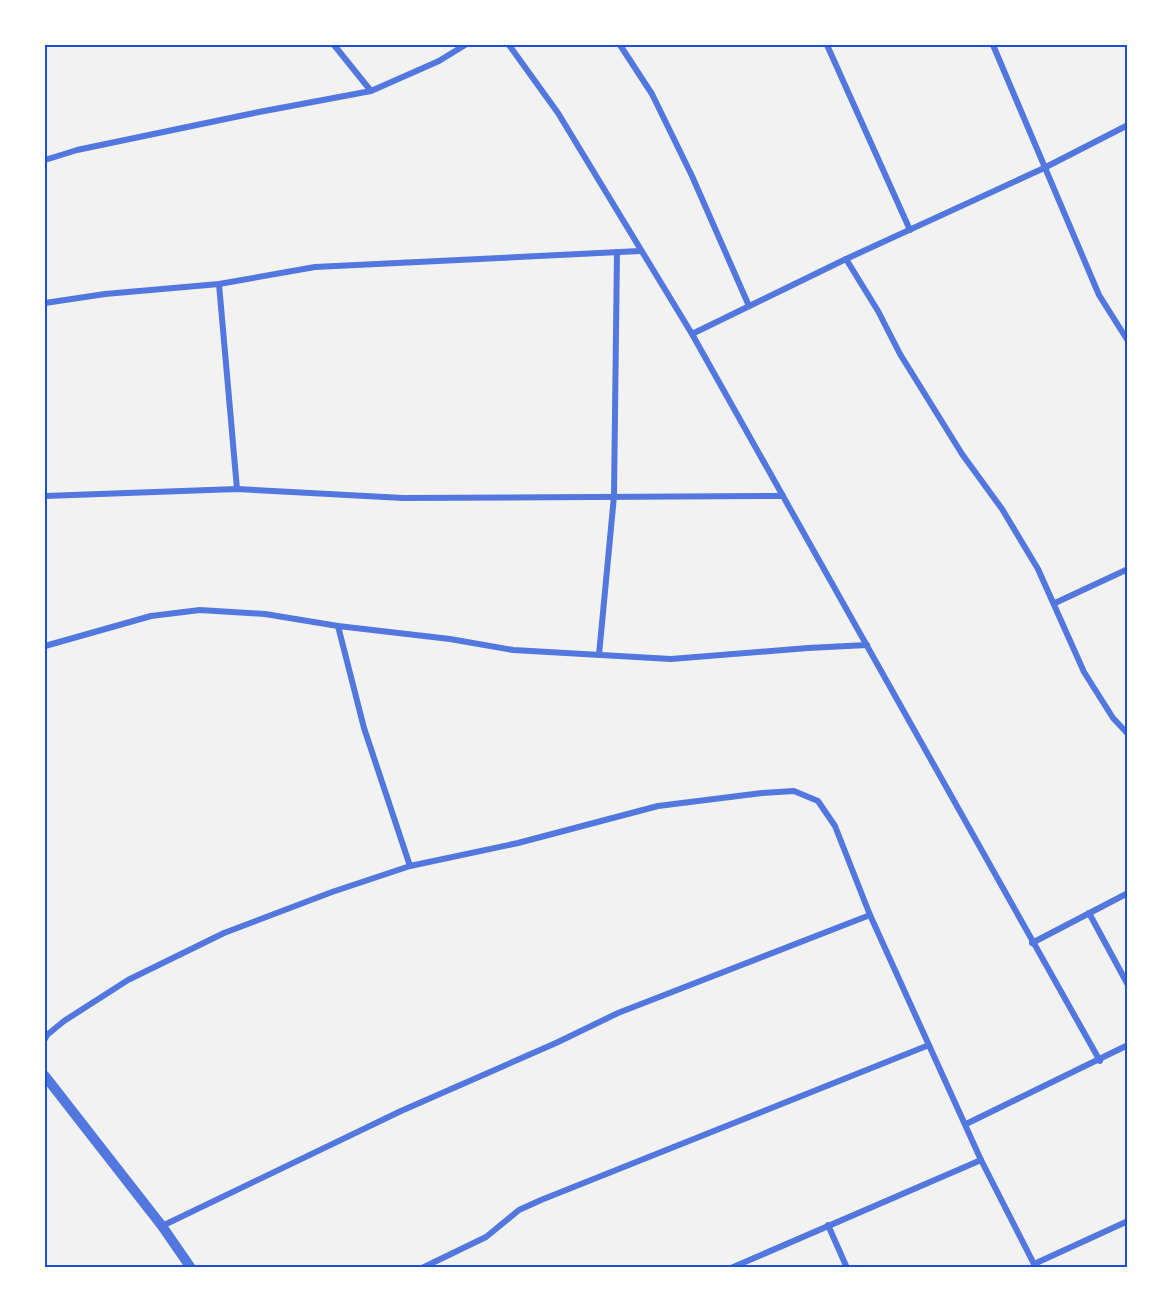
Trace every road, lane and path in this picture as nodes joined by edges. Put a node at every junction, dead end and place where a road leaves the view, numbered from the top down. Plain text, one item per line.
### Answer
1 (334, 45) edge
2 (465, 45) edge
3 (509, 45) edge
4 (620, 45) edge
5 (827, 45) edge
6 (993, 45) edge
7 (371, 92) junction
8 (1128, 126) edge
9 (45, 160) edge
10 (1044, 168) junction
11 (910, 230) junction
12 (640, 251) junction
13 (617, 252) junction
14 (846, 259) junction
15 (219, 284) junction
16 (45, 303) edge
17 (749, 306) junction
18 (692, 334) junction
19 (1128, 341) edge
20 (237, 489) junction
21 (45, 496) edge
22 (614, 496) junction
23 (783, 496) junction
24 (1128, 569) edge
25 (1055, 603) junction
26 (338, 626) junction
27 (867, 645) junction
28 (45, 646) edge
29 (599, 655) junction
30 (1128, 734) edge
31 (410, 866) junction
32 (1128, 893) edge
33 (1089, 913) junction
34 (870, 915) junction
35 (1032, 943) junction
36 (1128, 985) edge
37 (45, 1039) edge
38 (929, 1045) junction
39 (1128, 1046) edge
40 (1100, 1061) junction
41 (45, 1076) edge
42 (966, 1124) junction
43 (981, 1160) junction
44 (1128, 1221) edge
45 (828, 1225) junction
46 (162, 1226) junction
47 (1035, 1266) edge
48 (191, 1268) edge
49 (422, 1268) edge
50 (731, 1268) edge
51 (847, 1268) edge

1 - 7 street
2 - 7 street
3 - 12 street
4 - 17 street
5 - 11 street
6 - 10 street
7 - 9 street
8 - 10 street
10 - 11 street
10 - 19 street
11 - 14 street
12 - 13 street
12 - 18 street
13 - 15 street
13 - 22 street
14 - 17 street
14 - 25 street
15 - 16 street
15 - 20 street
17 - 18 street
18 - 23 street
20 - 21 street
20 - 22 street
22 - 23 street
22 - 29 street
23 - 27 street
24 - 25 street
25 - 30 street
26 - 28 street
26 - 29 street
26 - 31 street
27 - 29 street
27 - 35 street
31 - 34 street
31 - 37 street
32 - 33 street
33 - 35 street
33 - 36 street
34 - 38 street
34 - 46 street
35 - 40 street
38 - 42 street
38 - 49 street
39 - 40 street
40 - 42 street
41 - 46 street
42 - 43 street
43 - 45 street
43 - 47 street
44 - 47 street
45 - 50 street
45 - 51 street
46 - 48 street

